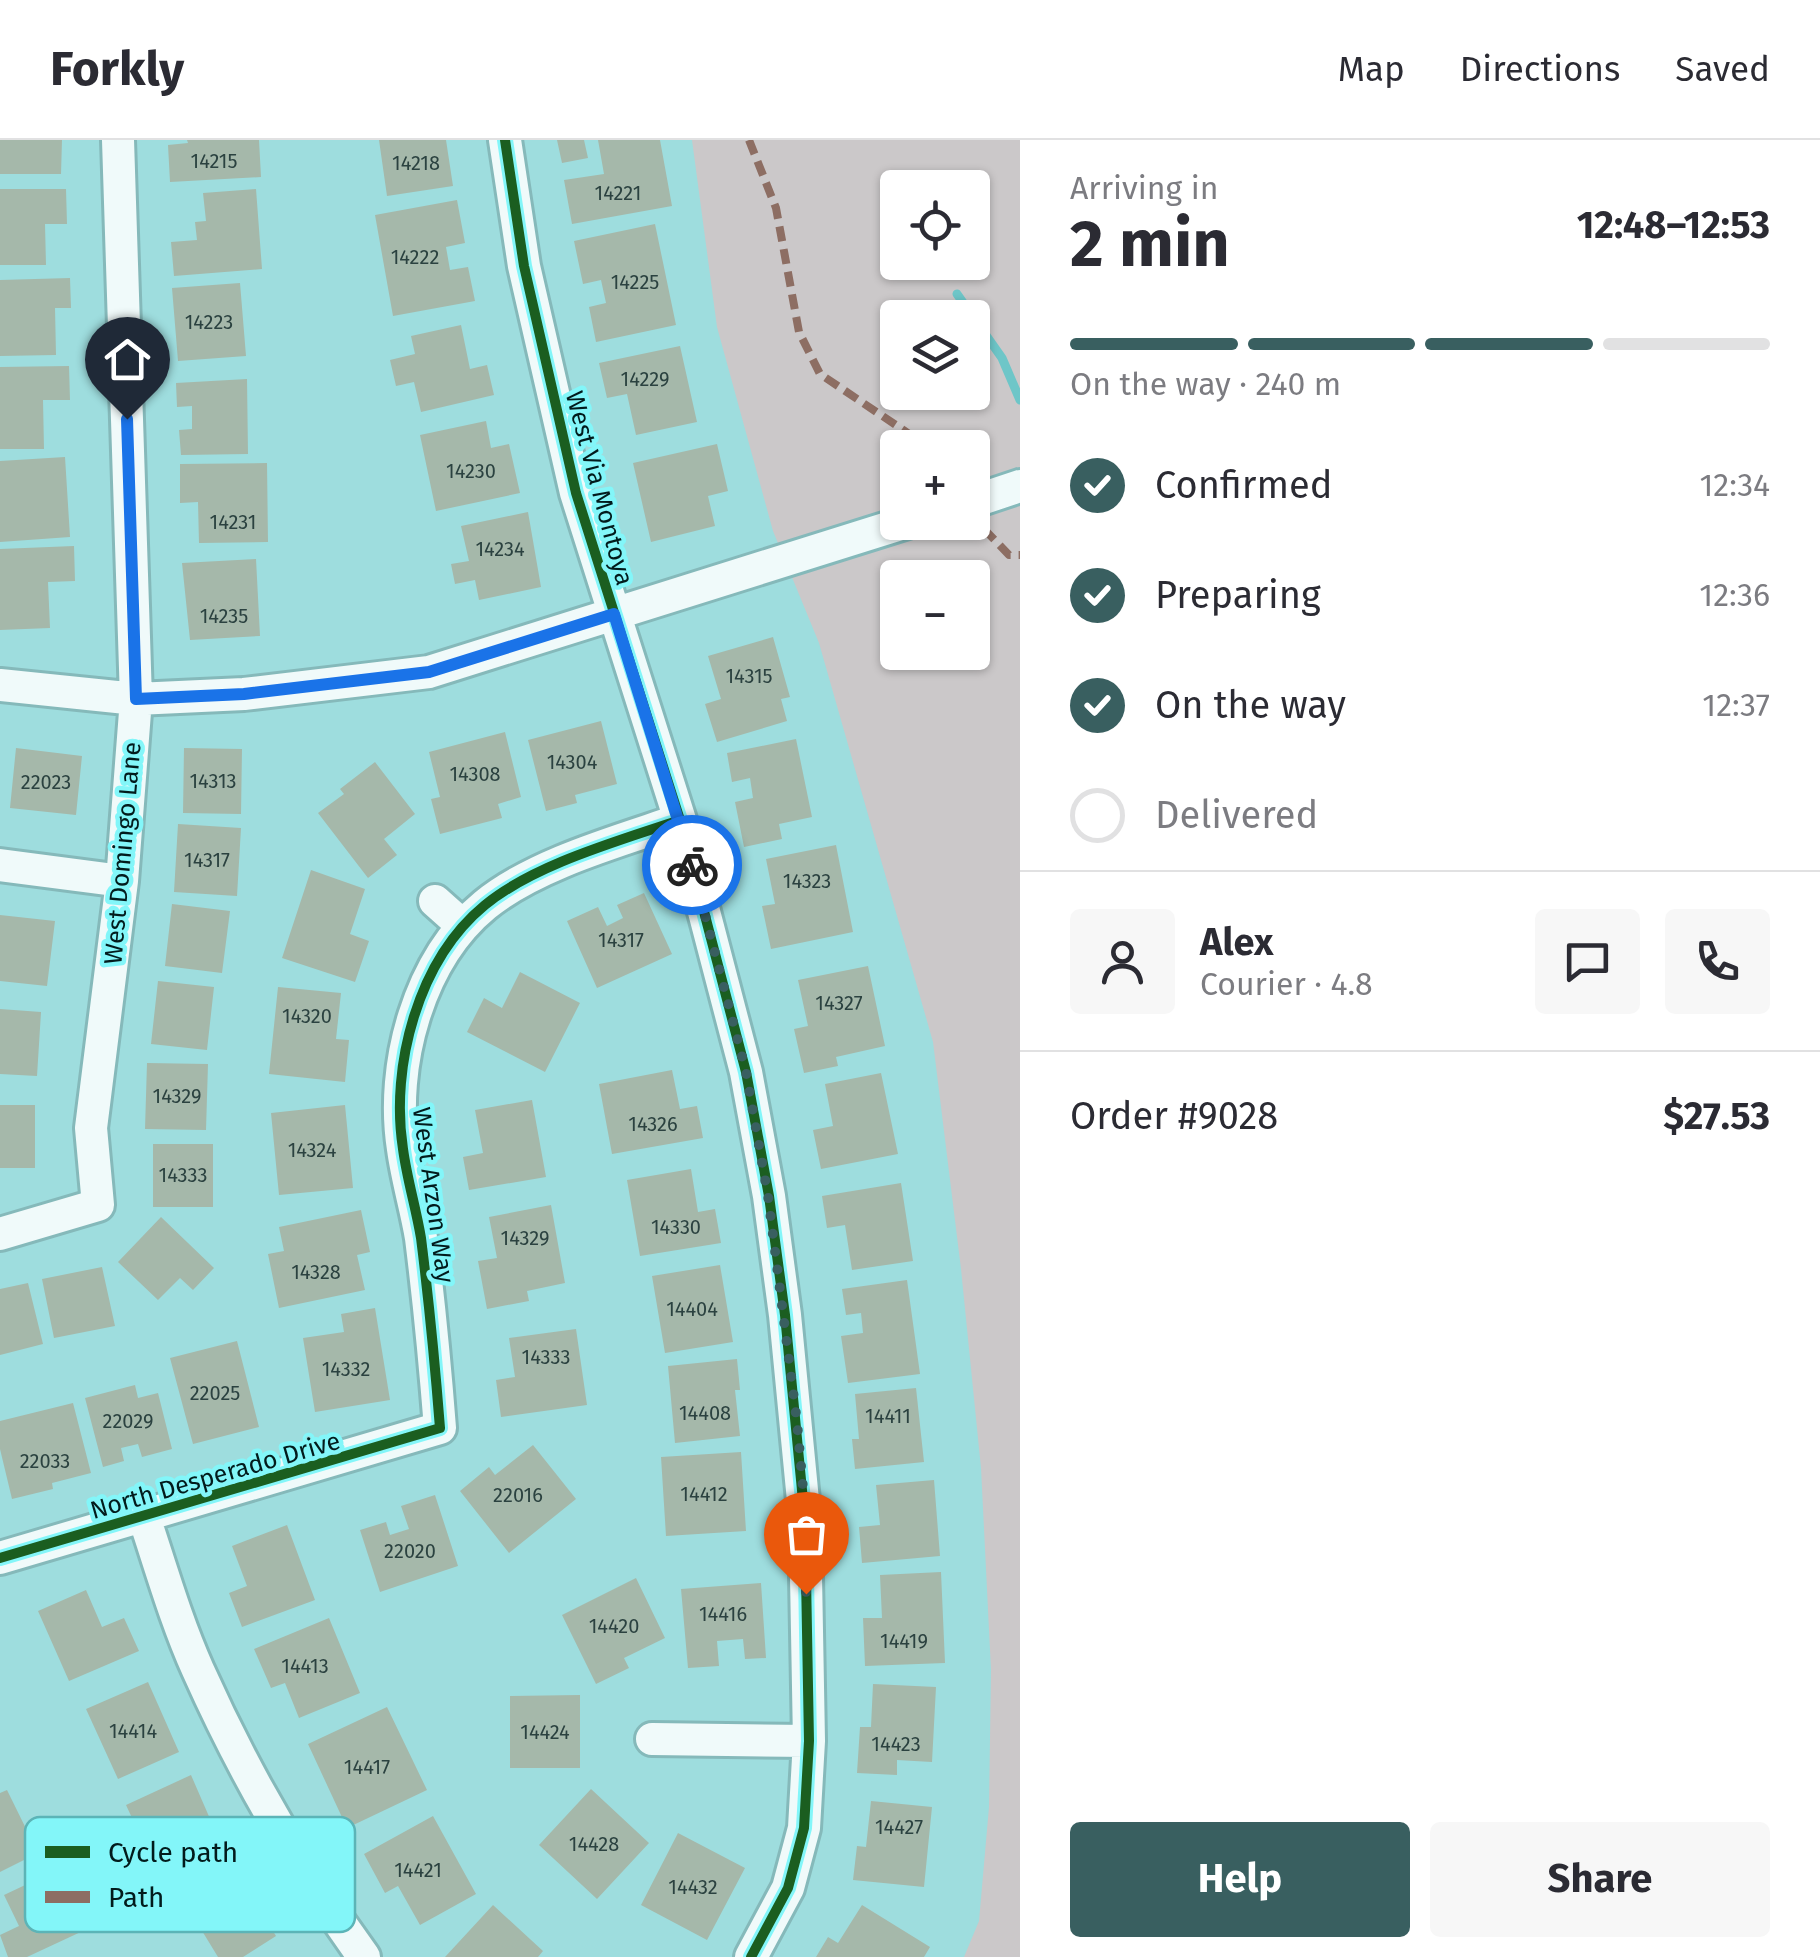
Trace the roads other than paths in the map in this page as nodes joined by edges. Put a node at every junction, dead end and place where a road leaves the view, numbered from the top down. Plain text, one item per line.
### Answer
1 (118, 140) edge
2 (505, 140) edge
3 (1020, 486) edge
4 (990, 496) edge
5 (880, 530) edge
6 (614, 614) junction
7 (0, 686) edge
8 (136, 699) junction
9 (680, 820) junction
10 (0, 865) edge
11 (122, 882) junction
12 (435, 901) dead end
13 (463, 926) junction
14 (0, 1234) edge
15 (440, 1428) joint
16 (144, 1517) junction
17 (0, 1558) edge
18 (652, 1739) dead end
19 (809, 1741) junction
20 (274, 1817) edge
21 (346, 1932) edge
22 (364, 1957) edge
23 (751, 1957) edge

1 - 8 street, West Domingo Lane
2 - 6 street, West Via Montoya
3 - 4 street
5 - 6 street
6 - 8 street
6 - 9 street, West Via Montoya
7 - 8 street
8 - 11 street, West Domingo Lane
9 - 13 street, West Arzon Way
9 - 19 street, West Via Montoya
10 - 11 street
11 - 14 street, West Domingo Lane
12 - 13 street
13 - 15 street, West Arzon Way
15 - 16 street, North Desperado Drive
16 - 17 street, North Desperado Drive
16 - 20 street
18 - 19 street
19 - 23 street, West Via Montoya
21 - 22 street

